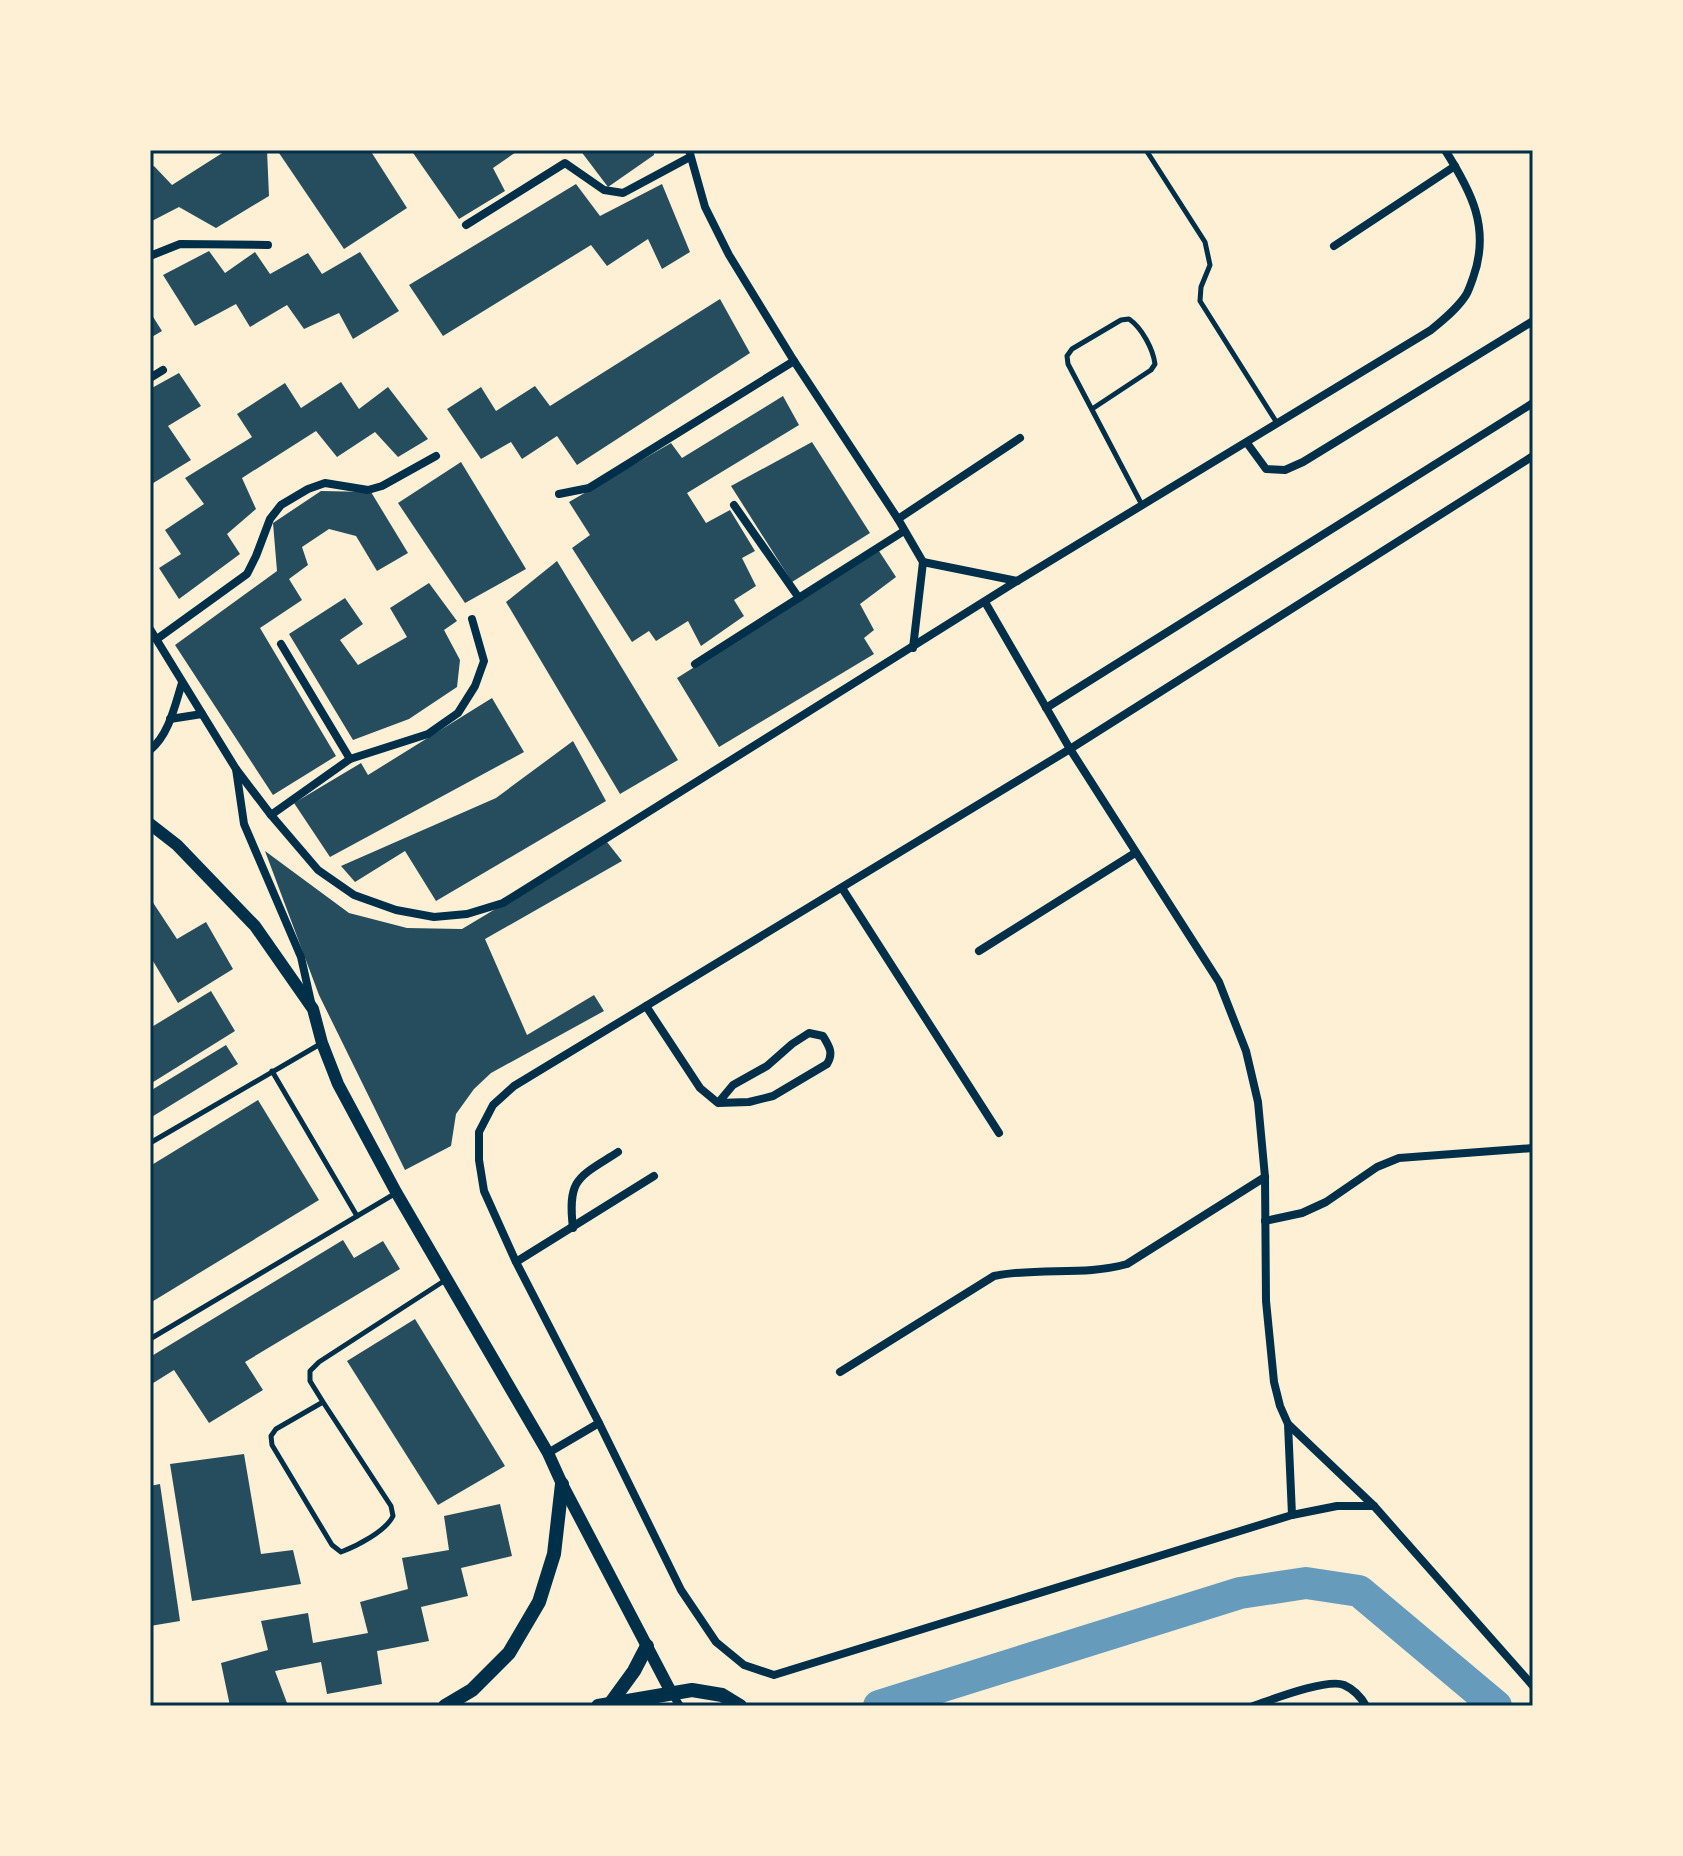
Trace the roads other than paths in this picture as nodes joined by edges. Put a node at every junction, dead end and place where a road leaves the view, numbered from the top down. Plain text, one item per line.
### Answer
1 (569, 150) edge
2 (1146, 150) edge
3 (1445, 150) edge
4 (690, 153) edge
5 (565, 163) junction
6 (1455, 166) junction
7 (466, 225) dead end
8 (268, 245) dead end
9 (1334, 246) dead end
10 (150, 256) edge
11 (1533, 321) edge
12 (794, 361) junction
13 (163, 370) dead end
14 (150, 378) edge
15 (1533, 403) edge
16 (1092, 409) junction
17 (1278, 424) junction
18 (1020, 438) dead end
19 (1247, 443) junction
20 (436, 456) dead end
21 (1533, 456) edge
22 (559, 494) dead end
23 (734, 505) dead end
24 (1142, 506) junction
25 (898, 519) junction
26 (904, 531) junction
27 (923, 562) junction
28 (1017, 581) junction
29 (799, 598) junction
30 (985, 602) junction
31 (472, 619) dead end
32 (150, 629) edge
33 (157, 639) junction
34 (281, 644) dead end
35 (913, 648) junction
36 (695, 664) dead end
37 (182, 683) junction
38 (1046, 708) junction
39 (202, 714) junction
40 (170, 719) junction
41 (1070, 749) junction
42 (150, 750) edge
43 (350, 759) junction
44 (236, 769) junction
45 (271, 815) junction
46 (150, 824) edge
47 (1135, 853) junction
48 (842, 888) junction
49 (979, 951) dead end
50 (646, 1006) junction
51 (313, 1009) junction
52 (322, 1043) junction
53 (272, 1071) junction
54 (718, 1103) junction
55 (999, 1133) dead end
56 (150, 1143) edge
57 (1533, 1148) edge
58 (618, 1152) dead end
59 (654, 1176) dead end
60 (1265, 1177) junction
61 (396, 1192) junction
62 (357, 1216) junction
63 (1265, 1221) junction
64 (573, 1228) junction
65 (516, 1262) junction
66 (448, 1279) junction
67 (150, 1339) edge
68 (840, 1372) dead end
69 (323, 1402) junction
70 (599, 1423) junction
71 (1288, 1424) junction
72 (548, 1453) junction
73 (562, 1484) junction
74 (1374, 1506) junction
75 (1292, 1515) junction
76 (647, 1646) junction
77 (1533, 1686) edge
78 (676, 1700) edge
79 (604, 1705) edge
80 (445, 1706) edge
81 (740, 1706) edge
82 (1253, 1706) edge
83 (1366, 1706) edge

1 - 5 street
2 - 17 lane
3 - 6 street
4 - 5 street
4 - 12 street
5 - 7 street
6 - 9 street
6 - 17 street
8 - 10 street
11 - 19 street
12 - 22 street
12 - 25 street
13 - 14 street
15 - 38 street
16 - 16 lane
16 - 24 lane
17 - 19 street
18 - 25 street
19 - 24 street
20 - 33 street
21 - 41 street
23 - 29 street
24 - 28 street
25 - 26 street
26 - 27 street
26 - 29 street
27 - 28 street
27 - 35 street
28 - 30 street
29 - 36 street
30 - 35 street
30 - 38 street
31 - 43 street
32 - 33 street
33 - 37 street
34 - 43 street
35 - 45 street
37 - 39 street
37 - 40 street
38 - 41 street
39 - 40 street
39 - 44 street
40 - 42 street
41 - 47 street
41 - 48 street
43 - 45 street
44 - 45 street
44 - 51 street
46 - 51 street
47 - 49 street
47 - 60 street
48 - 50 street
48 - 55 street
50 - 54 street
50 - 65 street
51 - 52 street
52 - 53 lane
52 - 61 street
53 - 56 lane
53 - 62 lane
54 - 54 street
57 - 63 street
58 - 64 street
59 - 64 street
60 - 63 street
60 - 68 street
61 - 62 lane
61 - 66 street
62 - 67 lane
63 - 71 street
64 - 65 street
65 - 70 street
66 - 69 lane
66 - 72 street
69 - 69 lane
70 - 72 street
70 - 75 street
71 - 74 street
71 - 75 street
72 - 73 street
73 - 76 street
73 - 80 main road
74 - 75 street
74 - 77 street
76 - 78 street
76 - 79 main road
78 - 79 main road
78 - 81 main road
82 - 83 street

